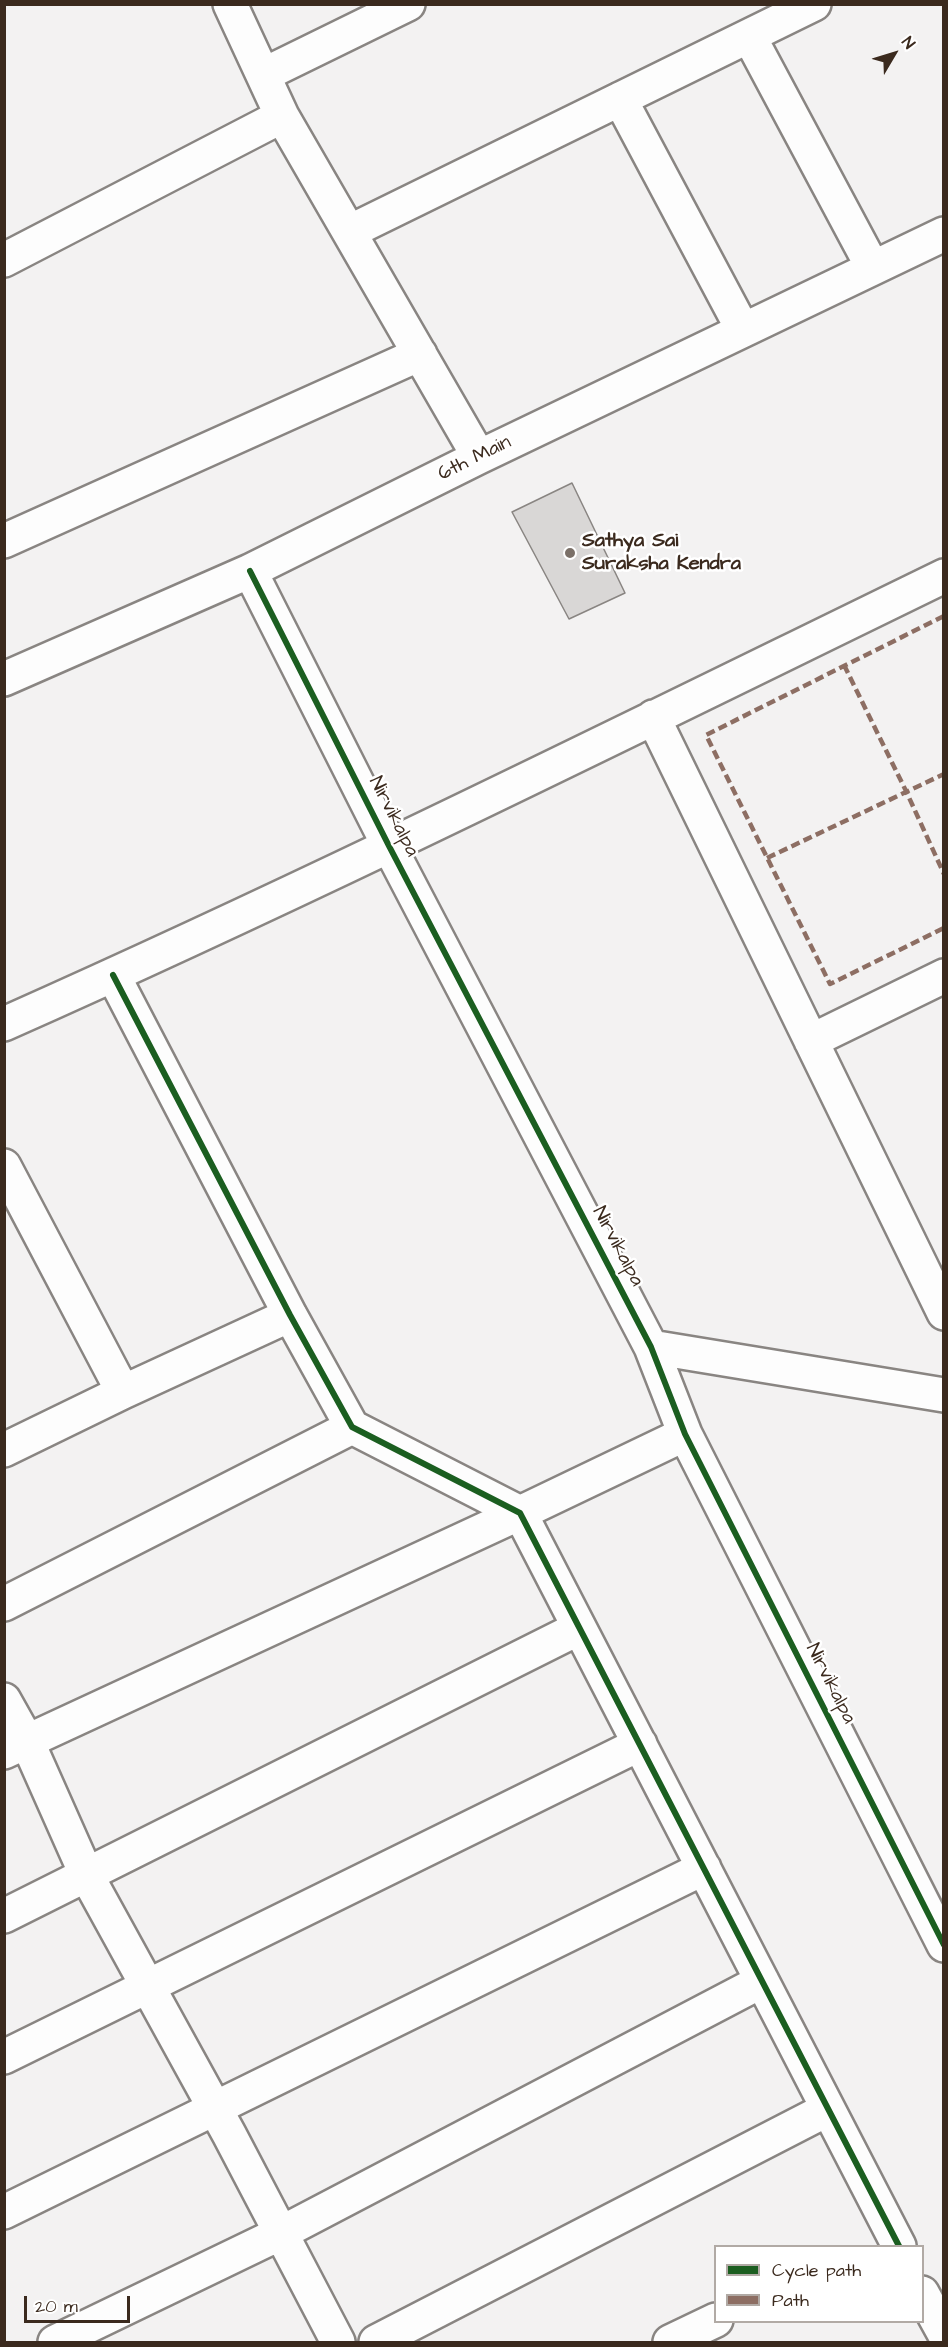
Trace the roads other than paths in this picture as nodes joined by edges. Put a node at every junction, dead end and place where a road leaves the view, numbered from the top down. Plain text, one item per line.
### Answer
1 (230, 4) edge
2 (408, 4) edge
3 (814, 4) edge
4 (748, 36) junction
5 (263, 75) junction
6 (620, 99) junction
7 (282, 116) junction
8 (349, 232) junction
9 (944, 234) edge
10 (4, 260) edge
11 (873, 268) junction
12 (743, 330) junction
13 (420, 354) junction
14 (479, 457) junction
15 (4, 541) edge
16 (250, 571) junction
17 (944, 576) edge
18 (4, 679) edge
19 (653, 717) junction
20 (389, 846) junction
21 (113, 975) junction
22 (942, 981) edge
23 (4, 1024) edge
24 (811, 1041) junction
25 (4, 1167) edge
26 (944, 1312) edge
27 (290, 1315) junction
28 (651, 1347) junction
29 (123, 1392) junction
30 (944, 1395) edge
31 (352, 1427) junction
32 (686, 1434) junction
33 (4, 1450) edge
34 (520, 1513) junction
35 (4, 1604) edge
36 (579, 1628) junction
37 (4, 1700) edge
38 (640, 1744) junction
39 (16, 1746) edge
40 (704, 1868) junction
41 (87, 1876) junction
42 (4, 1916) edge
43 (944, 1945) edge
44 (762, 1981) junction
45 (148, 1987) junction
46 (4, 2057) edge
47 (214, 2108) junction
48 (828, 2109) junction
49 (4, 2212) edge
50 (281, 2233) junction
51 (886, 2243) edge
52 (924, 2297) edge
53 (714, 2321) edge
54 (944, 2333) edge
55 (55, 2343) edge
56 (338, 2343) edge
57 (375, 2343) edge
58 (670, 2343) edge

1 - 5 street
2 - 5 street
3 - 4 street
4 - 6 street
4 - 11 street
5 - 7 street
6 - 8 street
6 - 12 street
7 - 8 street
7 - 10 street
8 - 13 street
9 - 11 street, 6th Main
11 - 12 street, 6th Main
12 - 14 street, 6th Main
13 - 14 street
13 - 15 street
14 - 16 street, 6th Main
16 - 18 street, 6th Main
16 - 20 street, Nirvikalpa
17 - 19 street
19 - 20 street
19 - 24 street
20 - 21 street
20 - 28 street, Nirvikalpa
21 - 23 street
21 - 27 street
22 - 24 street
24 - 26 street
25 - 29 street
27 - 29 street
27 - 31 street
28 - 30 street
28 - 32 street, Nirvikalpa
29 - 33 street
31 - 34 street
31 - 35 street
32 - 34 street
32 - 43 street, Nirvikalpa
34 - 36 street
34 - 39 street
36 - 38 street
36 - 41 street
37 - 39 street
38 - 40 street
38 - 45 street
39 - 41 street
40 - 44 street
40 - 47 street
41 - 42 street
41 - 45 street
44 - 48 street
44 - 50 street
45 - 46 street
45 - 47 street
47 - 49 street
47 - 50 street
48 - 51 street
48 - 57 street
50 - 55 street
50 - 56 street
52 - 54 street
53 - 58 street

